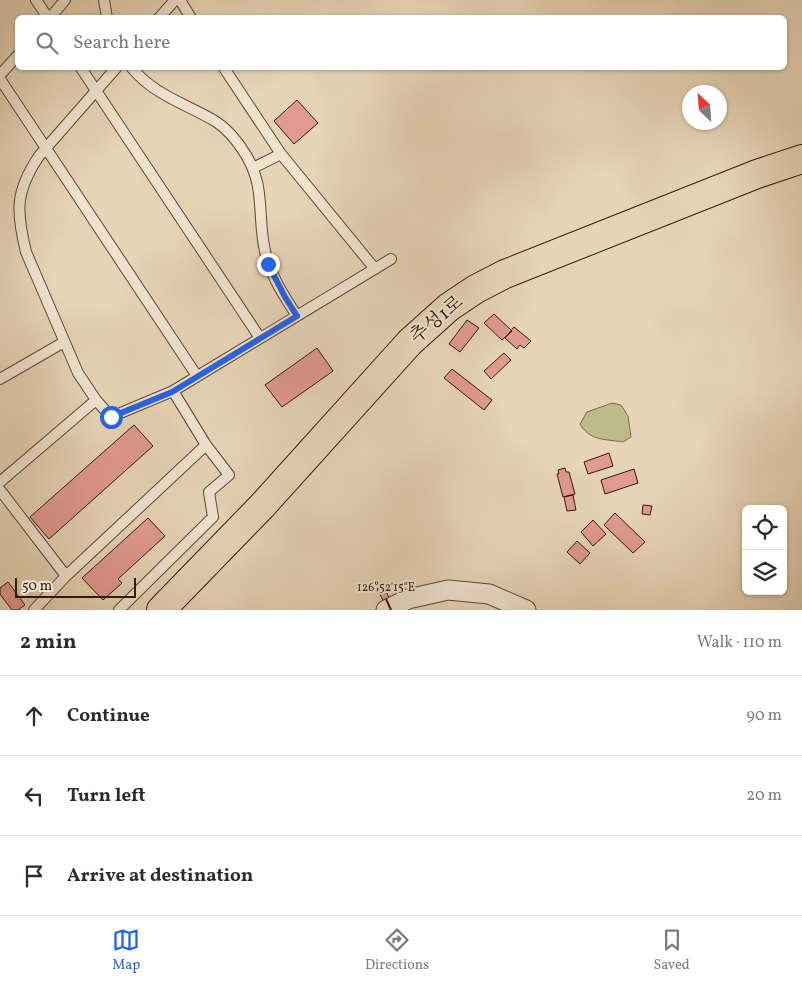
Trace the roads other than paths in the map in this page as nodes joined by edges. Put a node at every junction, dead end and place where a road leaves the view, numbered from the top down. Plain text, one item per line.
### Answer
1 (36, 0) edge
2 (65, 0) edge
3 (104, 0) edge
4 (175, 0) edge
5 (180, 0) edge
6 (47, 15) edge
7 (52, 15) edge
8 (106, 15) edge
9 (162, 15) edge
10 (189, 15) edge
11 (15, 58) edge
12 (82, 70) edge
13 (114, 70) edge
14 (134, 70) edge
15 (225, 70) edge
16 (0, 75) edge
17 (0, 79) edge
18 (96, 91) junction
19 (46, 148) junction
20 (281, 154) junction
21 (802, 159) edge
22 (253, 168) junction
23 (391, 259) dead end
24 (375, 269) junction
25 (297, 316) junction
26 (260, 338) junction
27 (64, 342) junction
28 (197, 376) junction
29 (0, 379) edge
30 (172, 392) junction
31 (96, 400) junction
32 (206, 445) junction
33 (0, 482) edge
34 (0, 490) edge
35 (66, 576) junction
36 (34, 610) edge
37 (119, 610) edge
38 (161, 610) edge
39 (386, 610) edge
40 (526, 610) edge

1 - 6 lane
2 - 7 lane
3 - 8 lane
4 - 9 lane
5 - 10 lane
11 - 16 lane
12 - 18 lane
13 - 18 lane
14 - 22 lane
15 - 20 lane
17 - 19 lane
18 - 19 lane
18 - 26 lane
19 - 27 lane
19 - 28 lane
20 - 22 lane
20 - 24 lane
21 - 38 main road, 추성1로
22 - 25 lane
23 - 24 lane
24 - 25 lane
25 - 26 lane
26 - 28 lane
27 - 29 lane
27 - 31 lane
28 - 30 lane
30 - 31 lane
30 - 32 lane
31 - 33 lane
32 - 35 lane
32 - 37 lane
34 - 35 lane
35 - 36 lane
39 - 40 street

